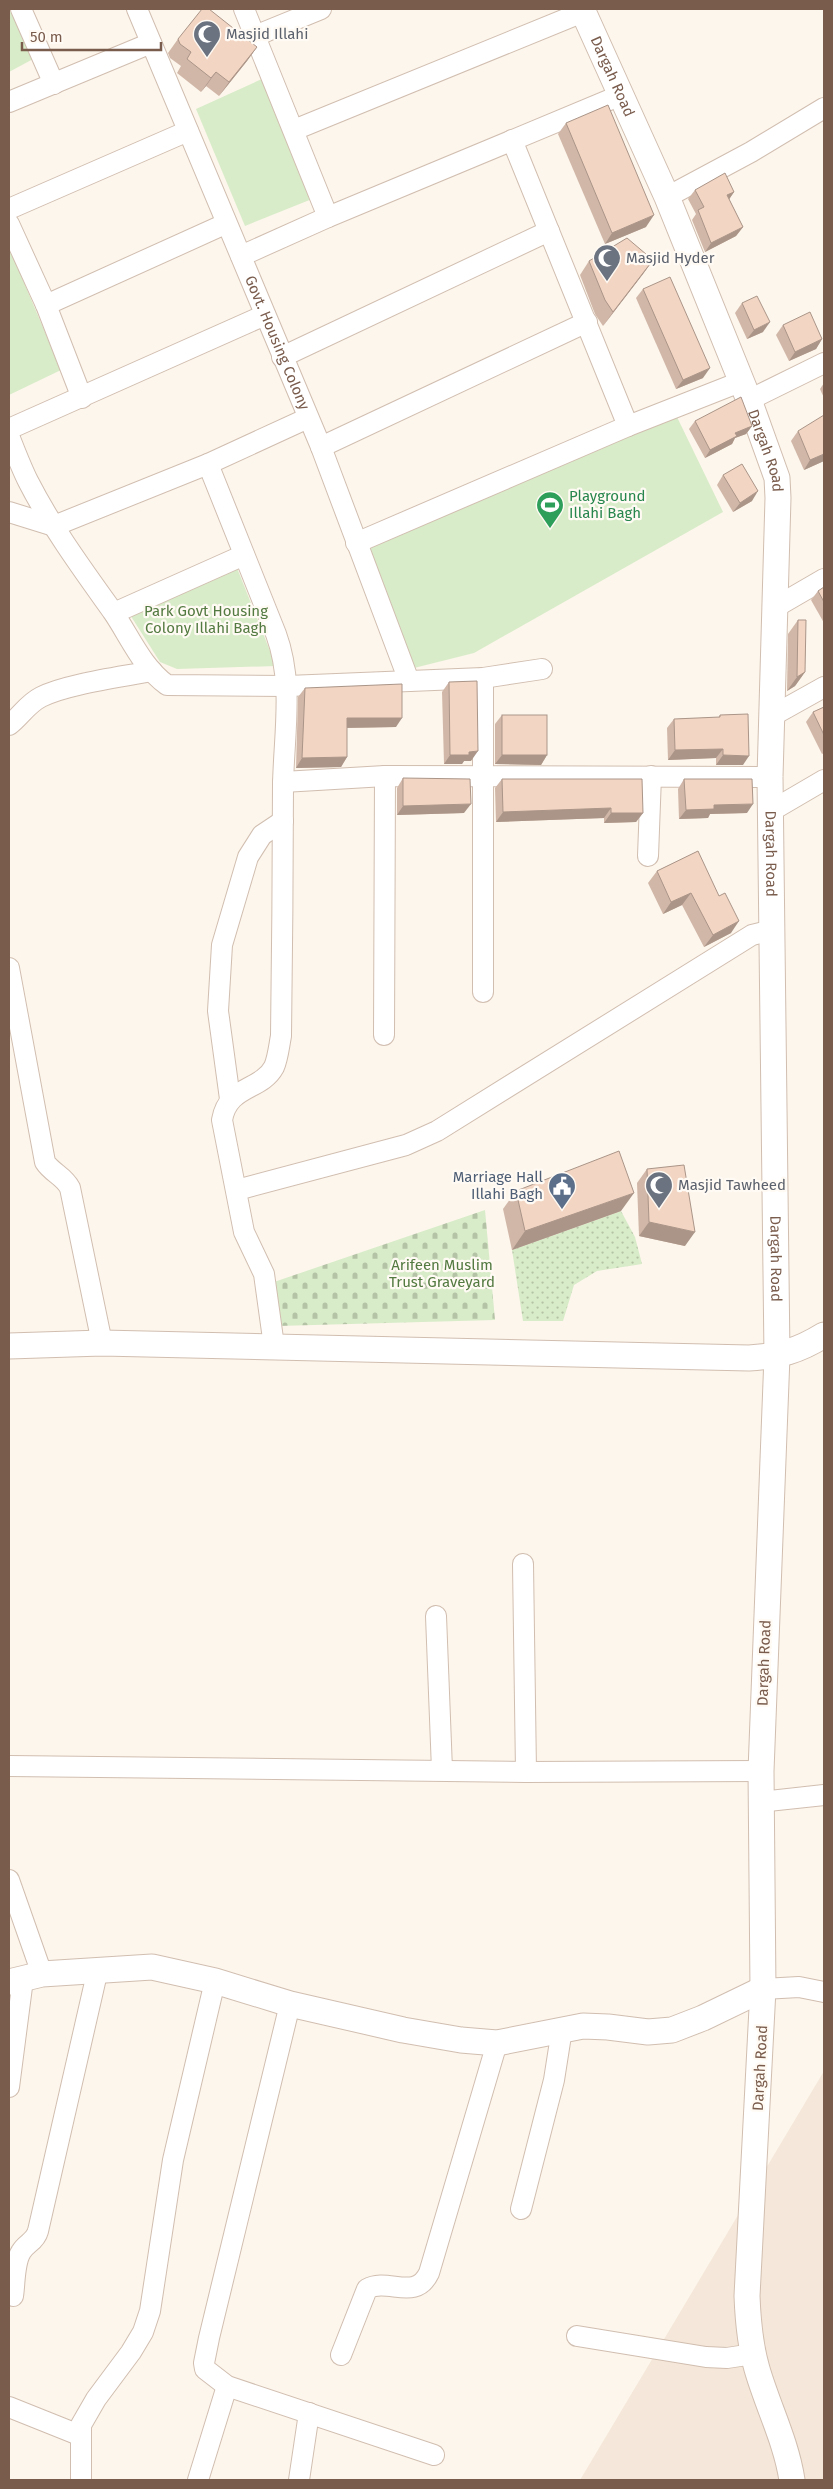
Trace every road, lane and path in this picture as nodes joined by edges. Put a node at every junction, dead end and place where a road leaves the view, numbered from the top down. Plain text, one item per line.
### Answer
1 (21, 9) edge
2 (137, 9) edge
3 (244, 9) edge
4 (321, 9) edge
5 (583, 10) edge
6 (255, 36) junction
7 (151, 43) junction
8 (54, 84) junction
9 (621, 95) junction
10 (9, 102) edge
11 (824, 108) edge
12 (294, 130) junction
13 (188, 132) junction
14 (512, 140) junction
15 (667, 197) junction
16 (9, 210) edge
17 (328, 217) junction
18 (9, 224) edge
19 (225, 224) junction
20 (549, 231) junction
21 (241, 256) junction
22 (46, 306) junction
23 (265, 315) junction
24 (586, 322) junction
25 (282, 357) junction
26 (824, 363) edge
27 (744, 391) junction
28 (82, 398) junction
29 (308, 418) junction
30 (628, 426) junction
31 (9, 429) edge
32 (9, 436) edge
33 (321, 448) junction
34 (208, 464) junction
35 (9, 512) edge
36 (54, 526) junction
37 (356, 543) junction
38 (244, 554) junction
39 (824, 579) edge
40 (774, 608) junction
41 (114, 613) junction
42 (542, 669) dead end
43 (152, 671) junction
44 (482, 678) junction
45 (409, 681) junction
46 (288, 686) junction
47 (824, 687) edge
48 (772, 716) junction
49 (9, 725) edge
50 (384, 776) junction
51 (651, 776) junction
52 (482, 777) junction
53 (770, 777) junction
54 (824, 780) edge
55 (283, 782) junction
56 (771, 810) junction
57 (283, 821) junction
58 (648, 856) dead end
59 (772, 930) junction
60 (9, 968) edge
61 (482, 992) dead end
62 (384, 1035) dead end
63 (230, 1099) junction
64 (237, 1190) junction
65 (824, 1335) edge
66 (102, 1343) junction
67 (9, 1346) edge
68 (274, 1346) junction
69 (777, 1356) junction
70 (523, 1564) dead end
71 (436, 1616) dead end
72 (9, 1766) edge
73 (442, 1770) junction
74 (761, 1771) junction
75 (526, 1772) junction
76 (824, 1795) edge
77 (760, 1802) junction
78 (9, 1880) edge
79 (98, 1969) junction
80 (24, 1978) edge
81 (215, 1982) junction
82 (763, 1989) junction
83 (824, 1992) edge
84 (290, 2004) junction
85 (562, 2030) junction
86 (497, 2043) junction
87 (9, 2087) edge
88 (521, 2209) dead end
89 (13, 2296) dead end
90 (577, 2336) dead end
91 (753, 2354) junction
92 (341, 2355) dead end
93 (227, 2386) junction
94 (9, 2406) edge
95 (308, 2413) junction
96 (79, 2436) junction
97 (434, 2455) dead end
98 (81, 2480) edge
99 (198, 2480) edge
100 (299, 2480) edge
101 (792, 2480) edge

1 - 8 street
2 - 7 street, Govt. Housing Colony
3 - 6 street
4 - 6 street
5 - 9 street, Dargah Road
5 - 12 street
6 - 12 street
7 - 8 street
7 - 13 street, Govt. Housing Colony
8 - 10 street
9 - 14 street
9 - 15 street, Dargah Road
11 - 15 street
12 - 17 street
13 - 16 street
13 - 19 street, Govt. Housing Colony
14 - 17 street
14 - 20 street
15 - 27 street, Dargah Road
17 - 21 street
18 - 22 street
19 - 21 street, Govt. Housing Colony
19 - 22 street
20 - 24 street
20 - 25 street
21 - 23 street, Govt. Housing Colony
22 - 28 street
23 - 25 street, Govt. Housing Colony
23 - 28 street
24 - 30 street
24 - 33 street
25 - 29 street, Govt. Housing Colony
26 - 27 street
27 - 30 street
27 - 40 street, Dargah Road
28 - 31 street
29 - 33 street, Govt. Housing Colony
29 - 34 street
30 - 37 street
32 - 36 street
33 - 37 street, Govt. Housing Colony
34 - 36 street
34 - 38 street
35 - 36 street
36 - 41 street
37 - 45 street, Govt. Housing Colony
38 - 41 street
38 - 46 street
39 - 40 street
40 - 48 street, Dargah Road
41 - 43 street
42 - 44 street
43 - 46 street
43 - 49 street
44 - 45 street
44 - 52 street
45 - 46 street
46 - 55 street
47 - 48 street
48 - 53 street, Dargah Road
50 - 52 street
50 - 55 street
50 - 62 street
51 - 52 street
51 - 53 street
51 - 58 street
52 - 61 street
53 - 56 street, Dargah Road
54 - 56 street
55 - 57 street
56 - 59 street, Dargah Road
57 - 63 street
57 - 63 street
59 - 64 street
59 - 69 street, Dargah Road
60 - 66 street
63 - 64 street
64 - 68 street
65 - 69 street
66 - 67 street
66 - 68 street
68 - 69 street
69 - 74 street, Dargah Road
70 - 75 street
71 - 73 street
72 - 73 street
73 - 75 street
74 - 75 street
74 - 77 street, Dargah Road
76 - 77 street
77 - 82 street, Dargah Road
78 - 80 street
79 - 80 street
79 - 81 street
79 - 89 street
80 - 87 street
81 - 84 street
81 - 96 street
82 - 83 street
82 - 85 street
82 - 91 street, Dargah Road
84 - 86 street
84 - 93 street
85 - 86 street
85 - 88 street
86 - 92 street
90 - 91 street
91 - 101 street, Dargah Road
93 - 95 street
93 - 99 street
94 - 96 street
95 - 97 street
95 - 100 street
96 - 98 street

